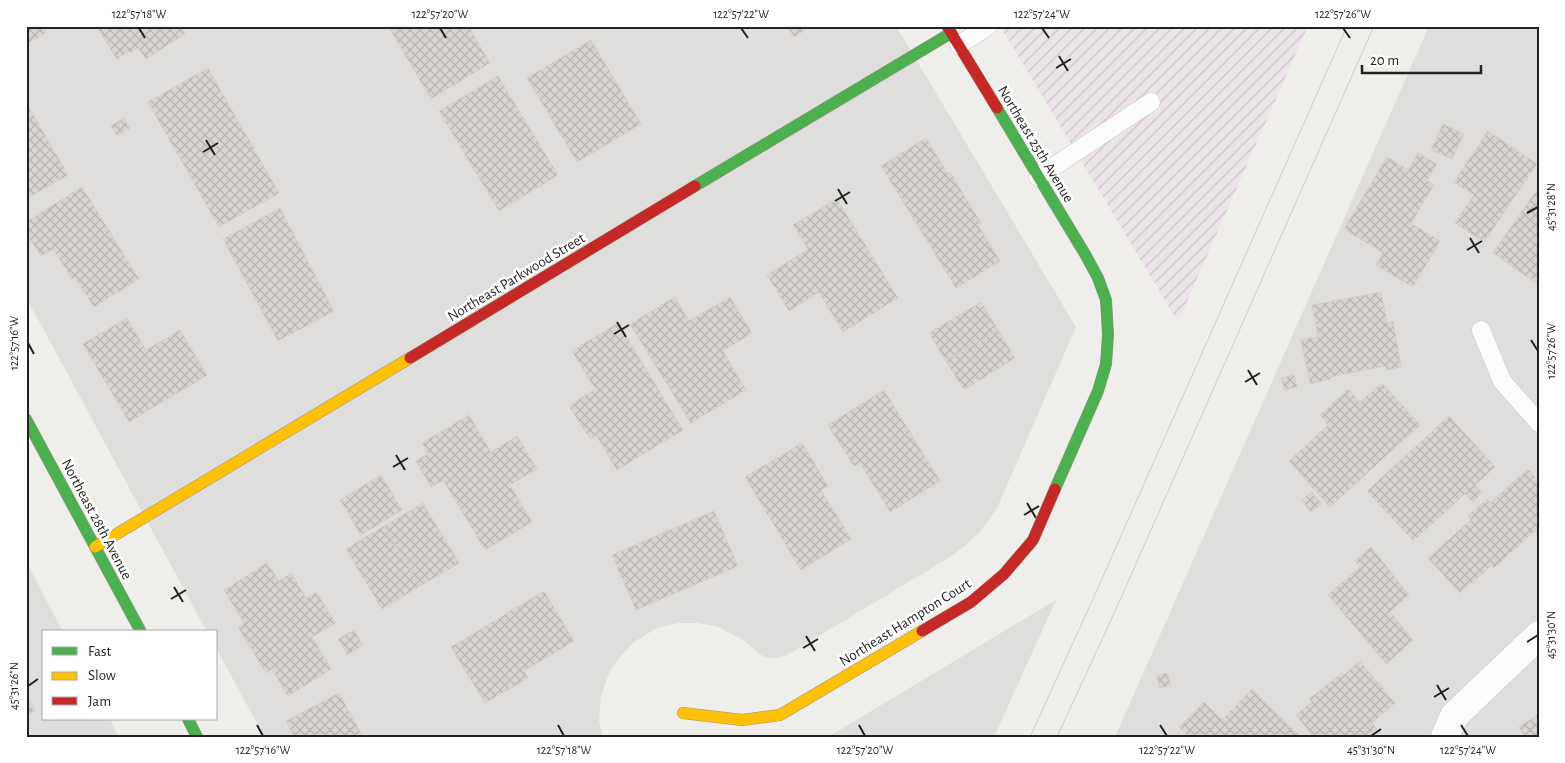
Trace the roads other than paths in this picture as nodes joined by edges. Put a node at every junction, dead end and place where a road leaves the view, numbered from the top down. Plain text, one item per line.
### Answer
1 (988, 26) edge
2 (952, 35) edge
3 (1152, 102) dead end
4 (1038, 177) junction
5 (1098, 278) joint
6 (1482, 330) dead end
7 (26, 420) edge
8 (1539, 423) edge
9 (95, 547) junction
10 (139, 630) edge
11 (1539, 635) edge
12 (683, 713) dead end
13 (188, 720) edge
14 (197, 737) edge
15 (1445, 737) edge

1 - 2 lane
2 - 4 street, Northeast 25th Avenue
2 - 9 street, Northeast Parkwood Street
3 - 4 lane
4 - 5 street, Northeast 25th Avenue
5 - 12 street, Northeast Hampton Court
6 - 8 lane
7 - 9 street, Northeast 28th Avenue
9 - 10 street, Northeast 28th Avenue
11 - 15 street
13 - 14 street

